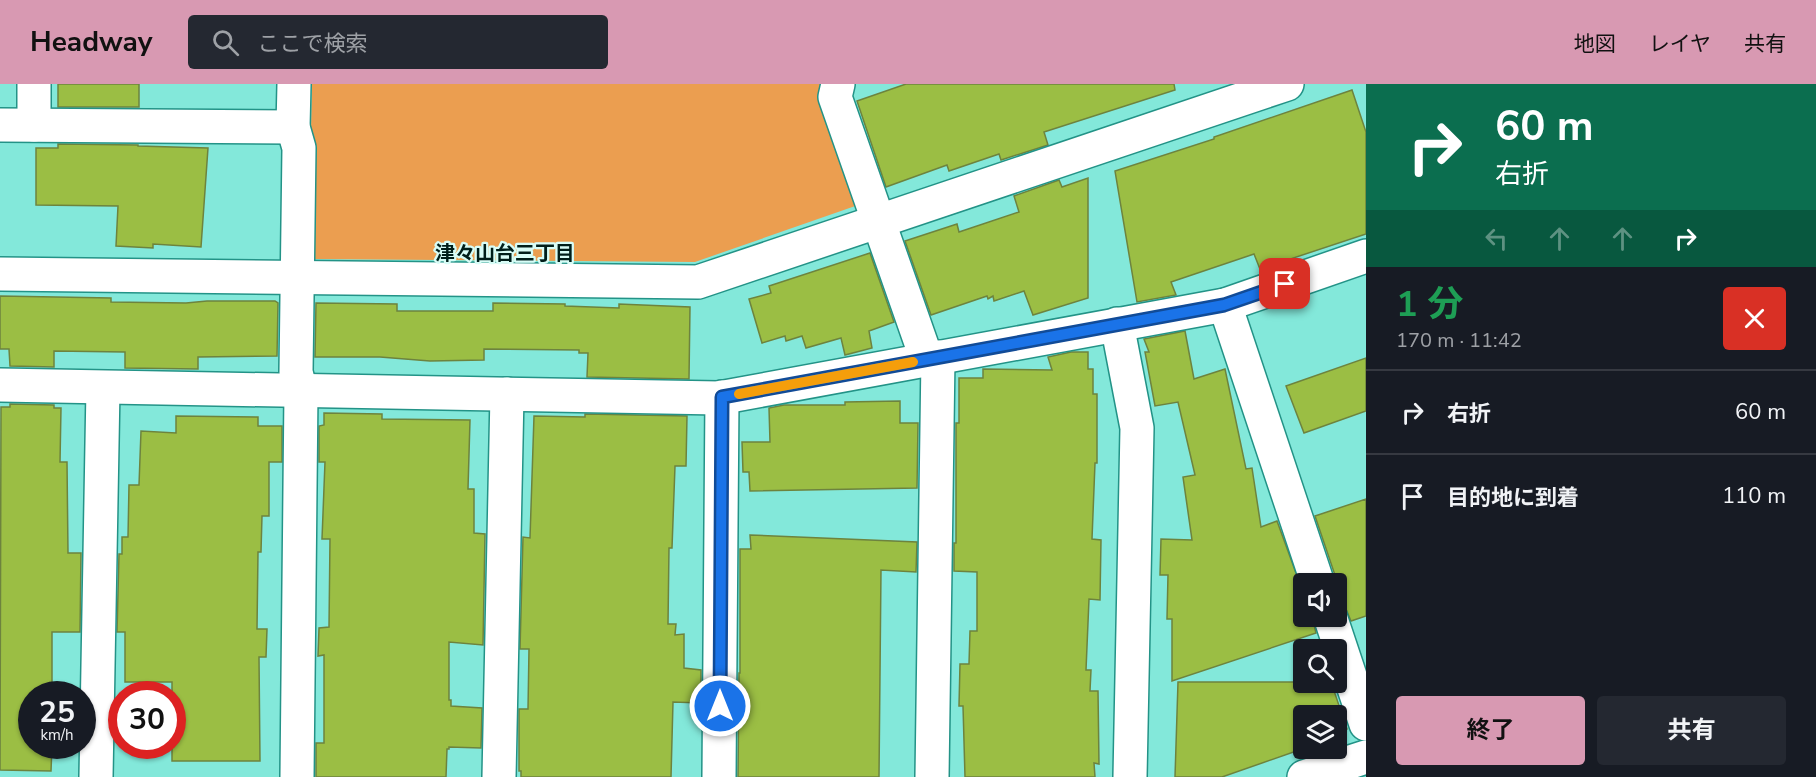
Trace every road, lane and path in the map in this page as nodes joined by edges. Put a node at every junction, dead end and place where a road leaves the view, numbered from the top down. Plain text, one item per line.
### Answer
1 (34, 84) edge
2 (294, 84) edge
3 (838, 84) edge
4 (1287, 84) edge
5 (0, 125) edge
6 (34, 125) junction
7 (293, 127) junction
8 (879, 221) junction
9 (1366, 256) edge
10 (0, 274) edge
11 (298, 277) junction
12 (1224, 305) junction
13 (1118, 324) junction
14 (932, 358) junction
15 (0, 385) edge
16 (103, 388) junction
17 (301, 392) junction
18 (507, 394) junction
19 (722, 397) junction
20 (1314, 573) edge
21 (1334, 627) edge
22 (1366, 724) edge
23 (1366, 757) edge
24 (96, 777) edge
25 (297, 777) edge
26 (499, 777) edge
27 (719, 777) edge
28 (932, 777) edge
29 (1130, 777) edge
30 (1304, 777) edge

1 - 6 street
2 - 7 street
3 - 8 street
4 - 8 street
5 - 6 street
6 - 7 street
7 - 11 street
8 - 11 street
8 - 14 street
9 - 12 street
10 - 11 street
11 - 17 street
12 - 13 street
12 - 20 street
13 - 14 street
13 - 29 street
14 - 19 street
14 - 28 street
15 - 16 street
16 - 17 street
16 - 24 street
17 - 18 street
17 - 25 street
18 - 19 street
18 - 26 street
19 - 27 street
21 - 22 street
23 - 30 street

